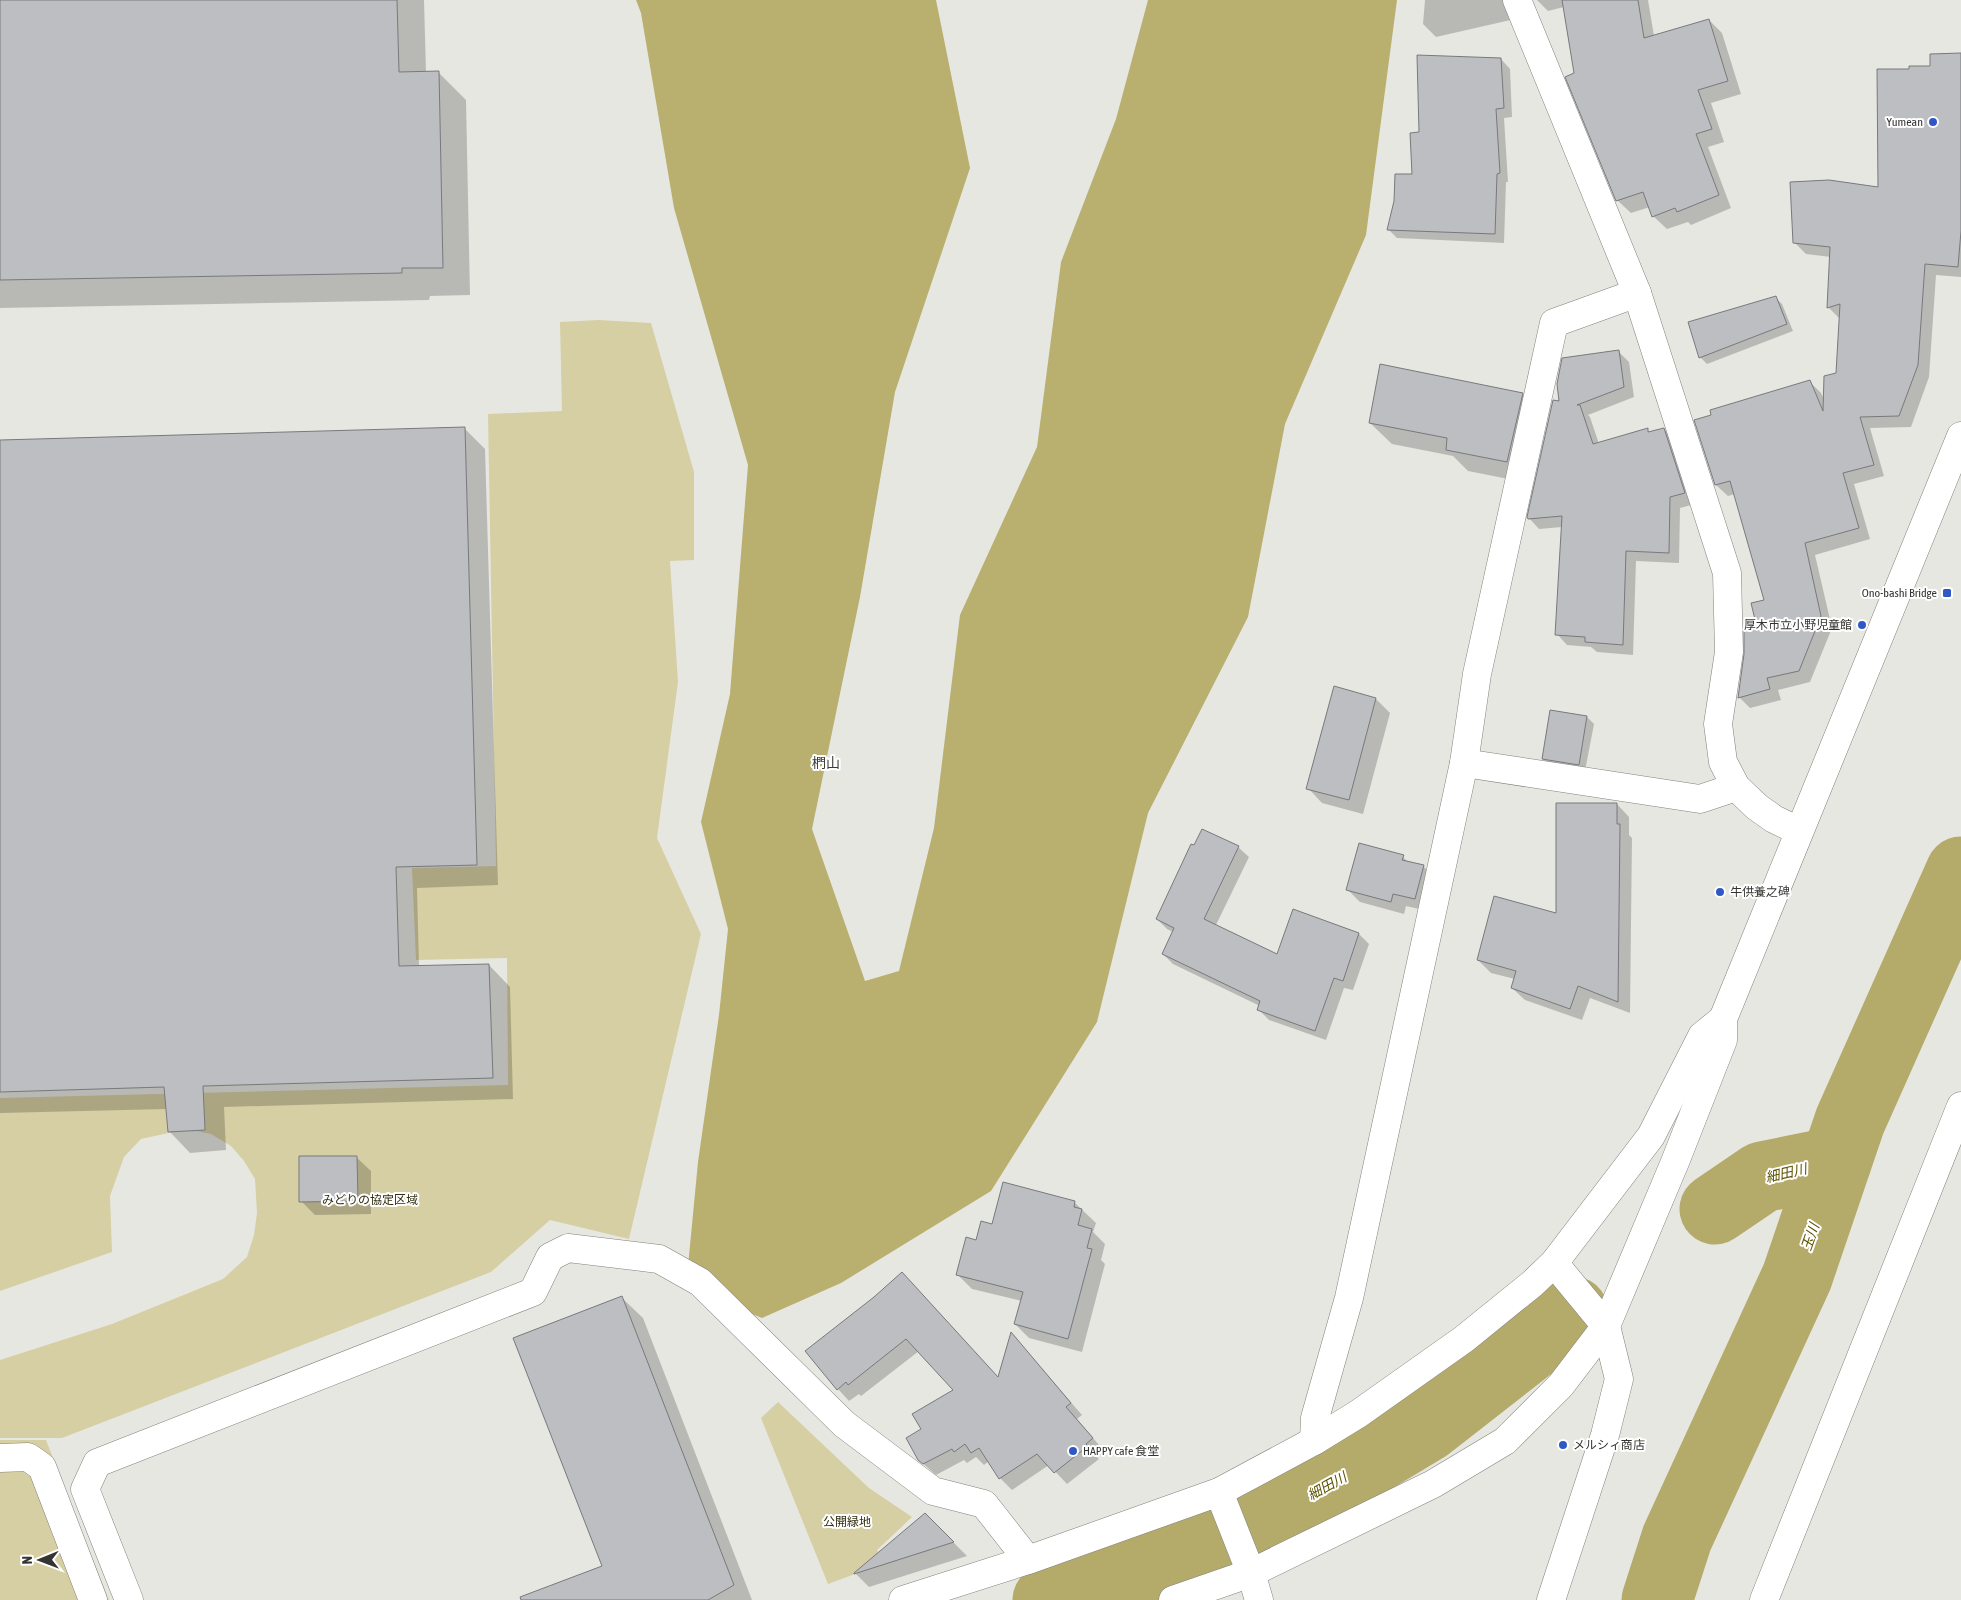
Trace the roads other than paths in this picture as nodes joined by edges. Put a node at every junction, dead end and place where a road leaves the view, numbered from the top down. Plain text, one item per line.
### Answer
1 (1517, 0) edge
2 (1637, 294) junction
3 (1961, 436) edge
4 (1464, 763) junction
5 (1736, 787) junction
6 (1799, 831) junction
7 (1723, 1019) junction
8 (1961, 1106) edge
9 (1562, 1272) junction
10 (1601, 1321) junction
11 (1314, 1442) junction
12 (0, 1458) edge
13 (1222, 1500) junction
14 (1028, 1560) junction
15 (1246, 1561) junction
16 (93, 1600) edge
17 (129, 1600) edge
18 (903, 1600) edge
19 (1173, 1600) edge
20 (1258, 1600) edge
21 (1551, 1600) edge
22 (1764, 1600) edge

1 - 2 street
2 - 4 street
2 - 5 street
3 - 6 street
4 - 5 street
4 - 11 street
5 - 6 street
6 - 7 street
7 - 9 street
7 - 10 street
8 - 22 street
9 - 10 street
9 - 11 street
10 - 15 street
10 - 21 street
11 - 13 street
12 - 16 street
13 - 14 street
13 - 15 street
14 - 17 street
14 - 18 street
15 - 19 street
15 - 20 street

